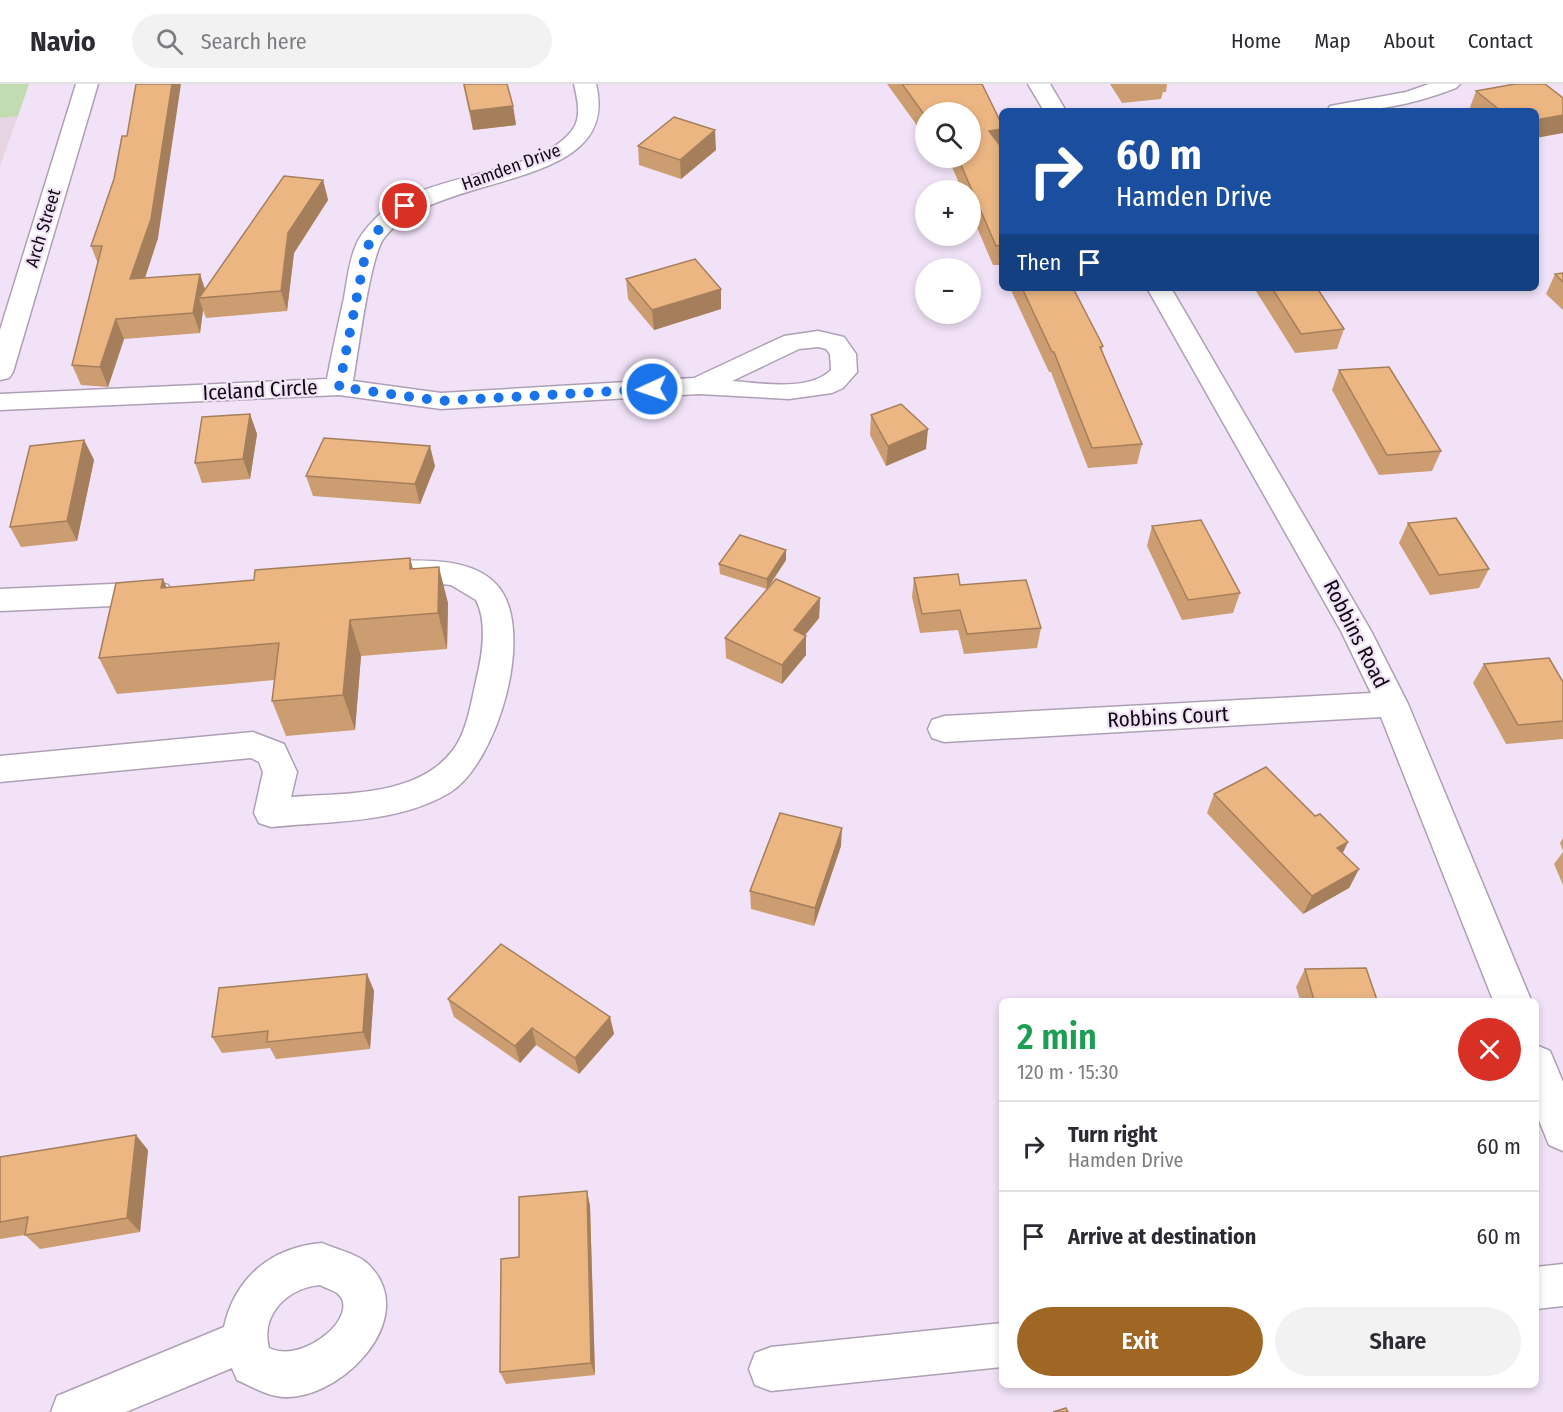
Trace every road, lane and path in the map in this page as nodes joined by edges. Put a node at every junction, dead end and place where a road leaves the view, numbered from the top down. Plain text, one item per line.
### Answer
1 (87, 84) edge
2 (585, 84) edge
3 (1039, 84) edge
4 (1449, 84) edge
5 (1053, 108) edge
6 (1355, 108) edge
7 (1161, 291) edge
8 (0, 372) edge
9 (699, 386) dead end
10 (339, 387) junction
11 (0, 402) edge
12 (370, 573) edge
13 (185, 590) edge
14 (0, 600) edge
15 (1392, 704) junction
16 (944, 729) dead end
17 (0, 769) edge
18 (1511, 998) edge
19 (1539, 1071) edge
20 (1563, 1132) edge
21 (1563, 1285) edge
22 (1539, 1288) edge
23 (245, 1340) dead end
24 (999, 1345) edge
25 (771, 1369) dead end
26 (73, 1412) edge

1 - 8 street, Arch Street
2 - 10 street, Hamden Drive
3 - 5 street
4 - 6 street
7 - 15 street, Robbins Road
9 - 10 street, Iceland Circle
10 - 11 street, Iceland Circle
12 - 17 street
13 - 14 street
15 - 16 street, Robbins Court
15 - 18 street, Robbins Road
19 - 20 street
21 - 22 street
23 - 26 street
24 - 25 street

